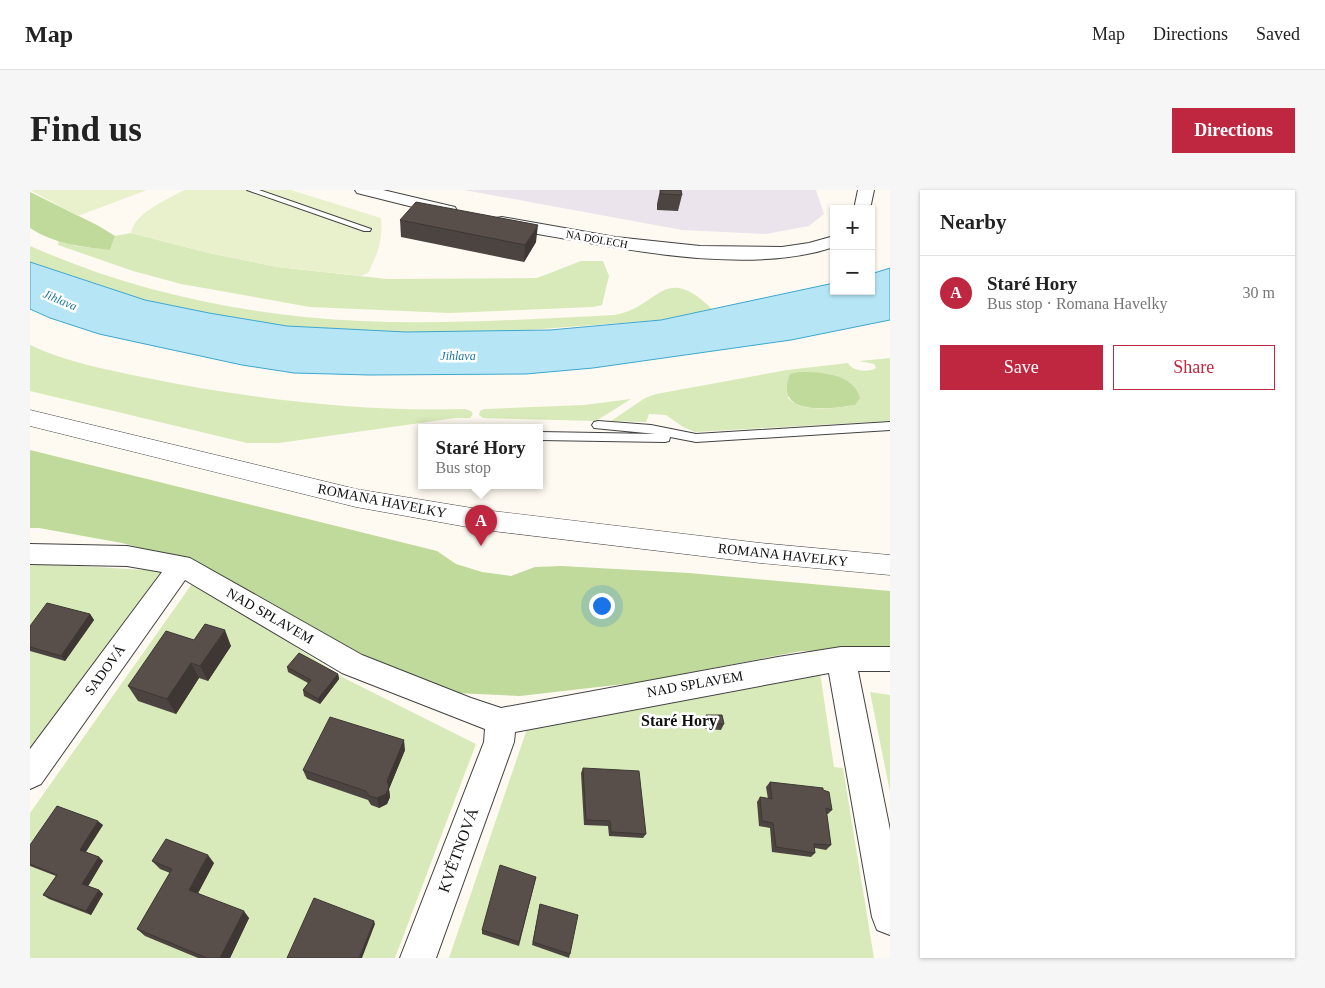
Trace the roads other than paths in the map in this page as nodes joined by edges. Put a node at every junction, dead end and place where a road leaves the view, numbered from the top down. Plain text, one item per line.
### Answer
1 (251, 190) edge
2 (363, 190) edge
3 (866, 190) edge
4 (863, 205) edge
5 (464, 214) edge
6 (483, 218) edge
7 (367, 229) dead end
8 (830, 242) edge
9 (30, 418) edge
10 (598, 425) dead end
11 (890, 426) edge
12 (543, 436) edge
13 (696, 438) junction
14 (30, 554) edge
15 (181, 565) junction
16 (890, 565) edge
17 (841, 659) junction
18 (890, 659) edge
19 (500, 731) junction
20 (30, 774) edge
21 (890, 917) edge
22 (418, 958) edge

1 - 7 lane
2 - 5 street
3 - 4 street
6 - 8 street, NA DOLECH
9 - 16 street, ROMANA HAVELKY
10 - 13 lane
11 - 13 lane
12 - 13 lane
14 - 15 street, NAD SPLAVEM
15 - 19 street, NAD SPLAVEM
15 - 20 street, SADOVÁ
17 - 18 street, NAD SPLAVEM
17 - 19 street, NAD SPLAVEM
17 - 21 street
19 - 22 street, KVĚTNOVÁ

